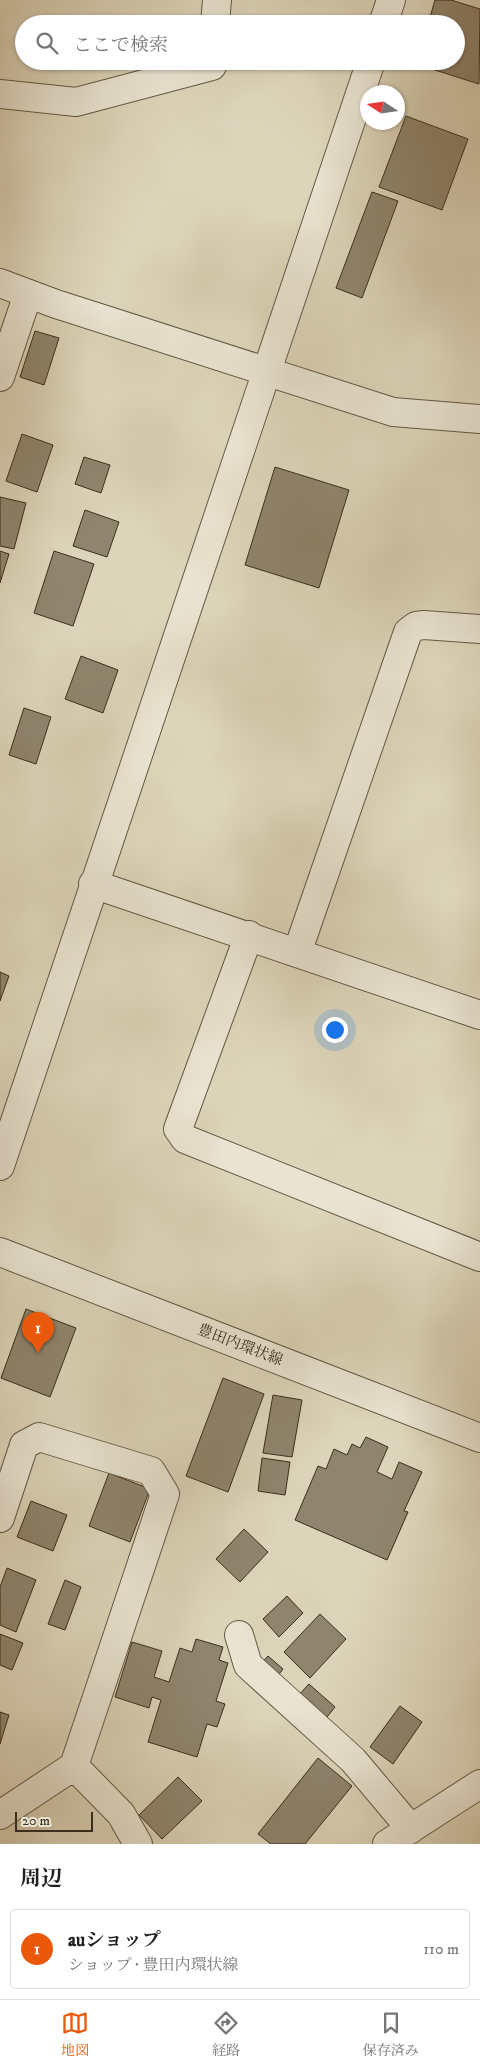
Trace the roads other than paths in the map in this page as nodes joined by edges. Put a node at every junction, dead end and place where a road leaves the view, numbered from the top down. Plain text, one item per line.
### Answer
1 (217, 0) edge
2 (391, 0) edge
3 (216, 15) edge
4 (386, 15) edge
5 (197, 70) edge
6 (368, 70) edge
7 (0, 94) edge
8 (0, 283) edge
9 (28, 294) junction
10 (268, 372) junction
11 (0, 377) edge
12 (480, 419) edge
13 (480, 629) edge
14 (93, 884) junction
15 (248, 935) junction
16 (297, 953) junction
17 (480, 1014) edge
18 (0, 1166) edge
19 (0, 1252) edge
20 (480, 1257) edge
21 (480, 1438) edge
22 (0, 1518) edge
23 (239, 1635) dead end
24 (74, 1766) junction
25 (480, 1784) edge
26 (0, 1815) edge
27 (411, 1829) junction
28 (138, 1844) edge
29 (387, 1844) edge

1 - 3 street
2 - 4 street
5 - 7 street
6 - 10 street
8 - 9 street
9 - 10 street
9 - 11 street
10 - 12 street
10 - 14 street
13 - 16 street
14 - 15 street
14 - 18 street
15 - 16 street
15 - 20 street
16 - 17 street
19 - 21 street, 豊田内環状線
22 - 24 street
23 - 27 street
24 - 26 street
24 - 28 street
25 - 27 street
27 - 29 street

